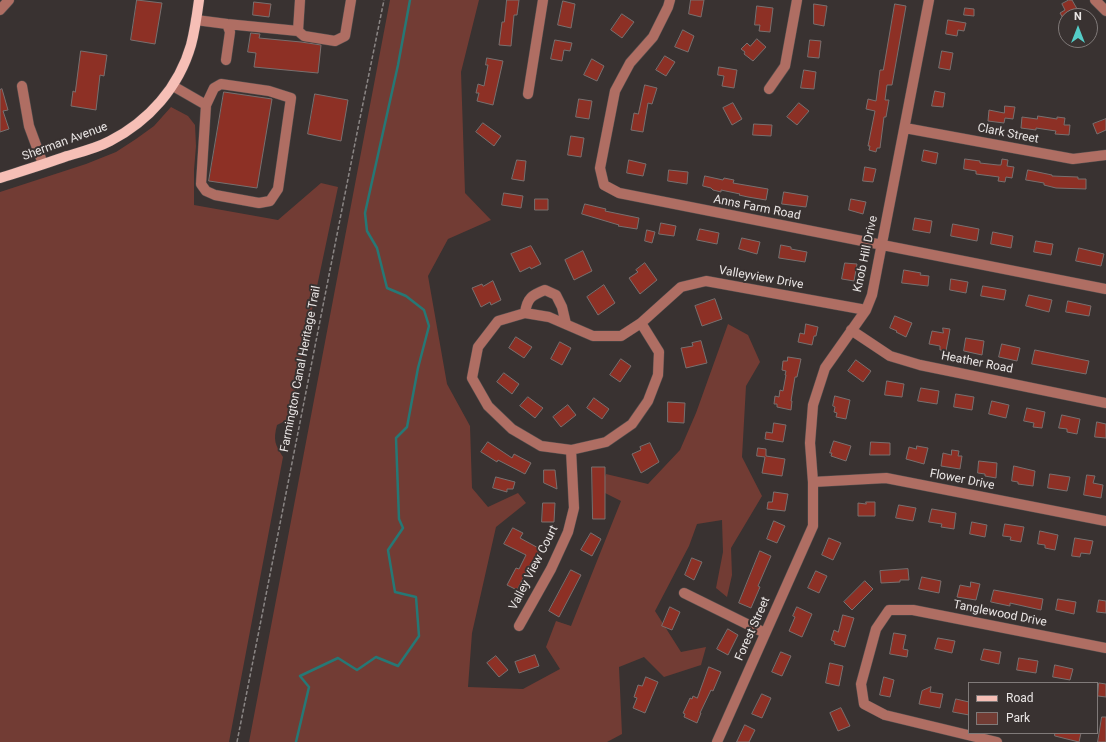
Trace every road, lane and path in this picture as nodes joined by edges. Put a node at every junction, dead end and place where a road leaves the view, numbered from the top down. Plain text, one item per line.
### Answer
1 (10, 0) edge
2 (199, 0) edge
3 (300, 0) edge
4 (351, 0) edge
5 (384, 0) edge
6 (543, 0) edge
7 (670, 0) edge
8 (797, 0) edge
9 (929, 0) edge
10 (1095, 0) edge
11 (0, 10) edge
12 (1106, 11) edge
13 (196, 20) junction
14 (227, 24) junction
15 (298, 31) junction
16 (226, 60) dead end
17 (22, 86) dead end
18 (173, 86) junction
19 (769, 89) dead end
20 (528, 94) dead end
21 (206, 105) junction
22 (904, 128) junction
23 (1106, 156) edge
24 (43, 164) junction
25 (0, 178) edge
26 (882, 246) junction
27 (1106, 289) edge
28 (866, 310) junction
29 (524, 313) junction
30 (641, 322) junction
31 (566, 324) junction
32 (851, 330) junction
33 (1106, 403) edge
34 (571, 450) junction
35 (813, 482) junction
36 (1106, 521) edge
37 (813, 526) joint
38 (684, 593) dead end
39 (519, 626) dead end
40 (765, 634) junction
41 (1106, 648) edge
42 (237, 742) edge
43 (717, 742) edge
44 (997, 742) edge

1 - 11 street
2 - 13 main road, Sherman Avenue
3 - 15 street
4 - 15 street
5 - 42 path, Farmington Canal Heritage Trail
6 - 20 street
7 - 26 street, Anns Farm Road
8 - 19 street
9 - 22 street, Knob Hill Drive
10 - 12 street
13 - 14 street
13 - 18 main road, Sherman Avenue
14 - 15 street
14 - 16 street
17 - 24 street
18 - 21 street
18 - 24 main road, Sherman Avenue
21 - 21 street
22 - 23 street, Clark Street
22 - 26 street, Knob Hill Drive
24 - 25 main road, Sherman Avenue
26 - 27 street, Anns Farm Road
26 - 28 street, Knob Hill Drive
28 - 30 street, Valleyview Drive
28 - 32 street, Knob Hill Drive
29 - 31 street, Valleyview Drive
29 - 31 street
29 - 34 street, Valleyview Drive
30 - 31 street, Valleyview Drive
30 - 34 street, Valleyview Drive
32 - 33 street, Heather Road
32 - 35 street, Knob Hill Drive
34 - 39 street, Valley View Court
35 - 36 street, Flower Drive
35 - 37 street, Knob Hill Drive
37 - 40 street, Forest Street
38 - 40 street
40 - 43 street, Forest Street
41 - 44 street, Tanglewood Drive

